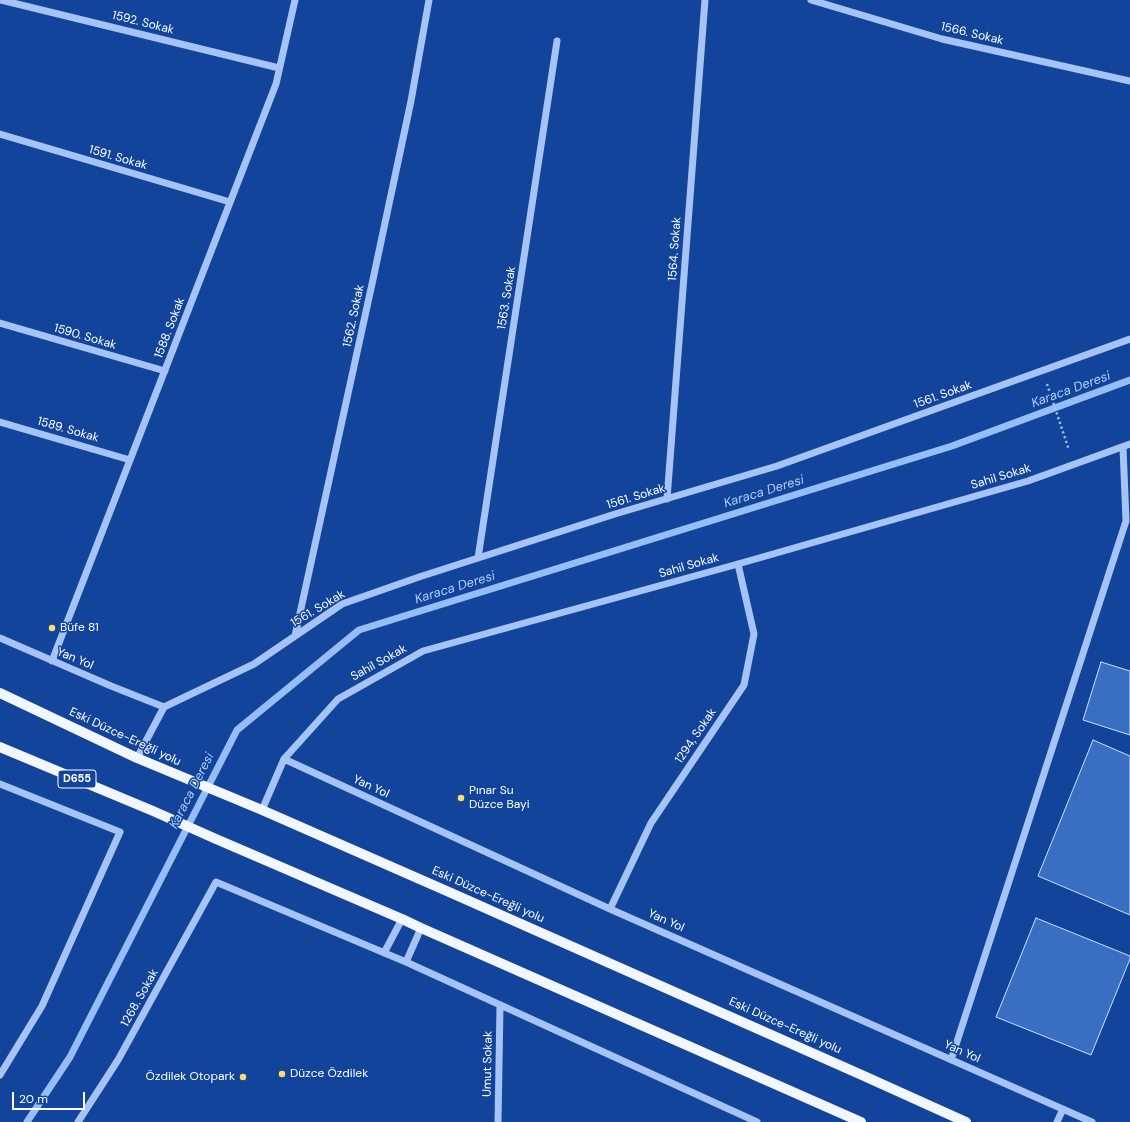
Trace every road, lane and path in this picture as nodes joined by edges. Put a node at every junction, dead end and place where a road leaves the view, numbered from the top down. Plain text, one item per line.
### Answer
1 (1, 0) edge
2 (295, 0) edge
3 (428, 0) edge
4 (705, 0) edge
5 (811, 0) edge
6 (557, 41) dead end
7 (279, 68) junction
8 (1130, 81) edge
9 (0, 134) edge
10 (230, 202) junction
11 (0, 323) edge
12 (1130, 339) edge
13 (165, 371) junction
14 (1042, 371) junction
15 (0, 422) edge
16 (1126, 445) edge
17 (130, 460) junction
18 (1074, 464) junction
19 (667, 499) junction
20 (478, 558) junction
21 (738, 564) junction
22 (296, 636) junction
23 (0, 638) edge
24 (52, 661) junction
25 (0, 693) edge
26 (164, 707) junction
27 (0, 747) edge
28 (138, 758) junction
29 (284, 759) junction
30 (0, 784) edge
31 (262, 810) junction
32 (610, 909) junction
33 (402, 919) junction
34 (421, 928) junction
35 (384, 953) junction
36 (406, 962) junction
37 (500, 1006) junction
38 (951, 1060) junction
39 (0, 1075) edge
40 (1063, 1109) junction
41 (847, 1119) edge
42 (78, 1122) edge
43 (498, 1122) edge
44 (756, 1122) edge
45 (861, 1122) edge
46 (966, 1122) edge
47 (1057, 1122) edge
48 (1092, 1122) edge

1 - 7 street, 1592. Sokak
2 - 7 street, 1588. Sokak
3 - 22 street, 1562. Sokak
4 - 19 street, 1564. Sokak
5 - 8 street, 1566. Sokak
6 - 20 street, 1563. Sokak
7 - 10 street, 1588. Sokak
9 - 10 street, 1591. Sokak
10 - 13 street, 1588. Sokak
11 - 13 street, 1590. Sokak
12 - 14 street, 1561. Sokak
13 - 17 street, 1588. Sokak
14 - 18 path
14 - 19 street, 1561. Sokak
15 - 17 street, 1589. Sokak
16 - 18 street, Sahil Sokak
16 - 38 street
17 - 24 street, 1588. Sokak
18 - 21 street, Sahil Sokak
19 - 20 street, 1561. Sokak
20 - 22 street, 1561. Sokak
21 - 29 street, Sahil Sokak
21 - 32 street, 1294, Sokak
22 - 26 street, 1561. Sokak
23 - 24 street, Yan Yol
24 - 26 street, Yan Yol
25 - 28 main road, Eski Düzce-Ereğli yolu
26 - 28 street
27 - 33 main road, D655
28 - 31 main road, Eski Düzce-Ereğli yolu
29 - 31 street
29 - 32 street, Yan Yol
30 - 39 street
31 - 46 main road, Eski Düzce-Ereğli yolu
32 - 38 street, Yan Yol
33 - 34 main road
33 - 35 street
34 - 36 street
34 - 41 main road
35 - 36 street
35 - 42 street, 1268. Sokak
36 - 37 street
37 - 43 street, Umut Sokak
37 - 44 street
38 - 40 street, Yan Yol
40 - 47 street
40 - 48 street, Yan Yol
41 - 45 main road

